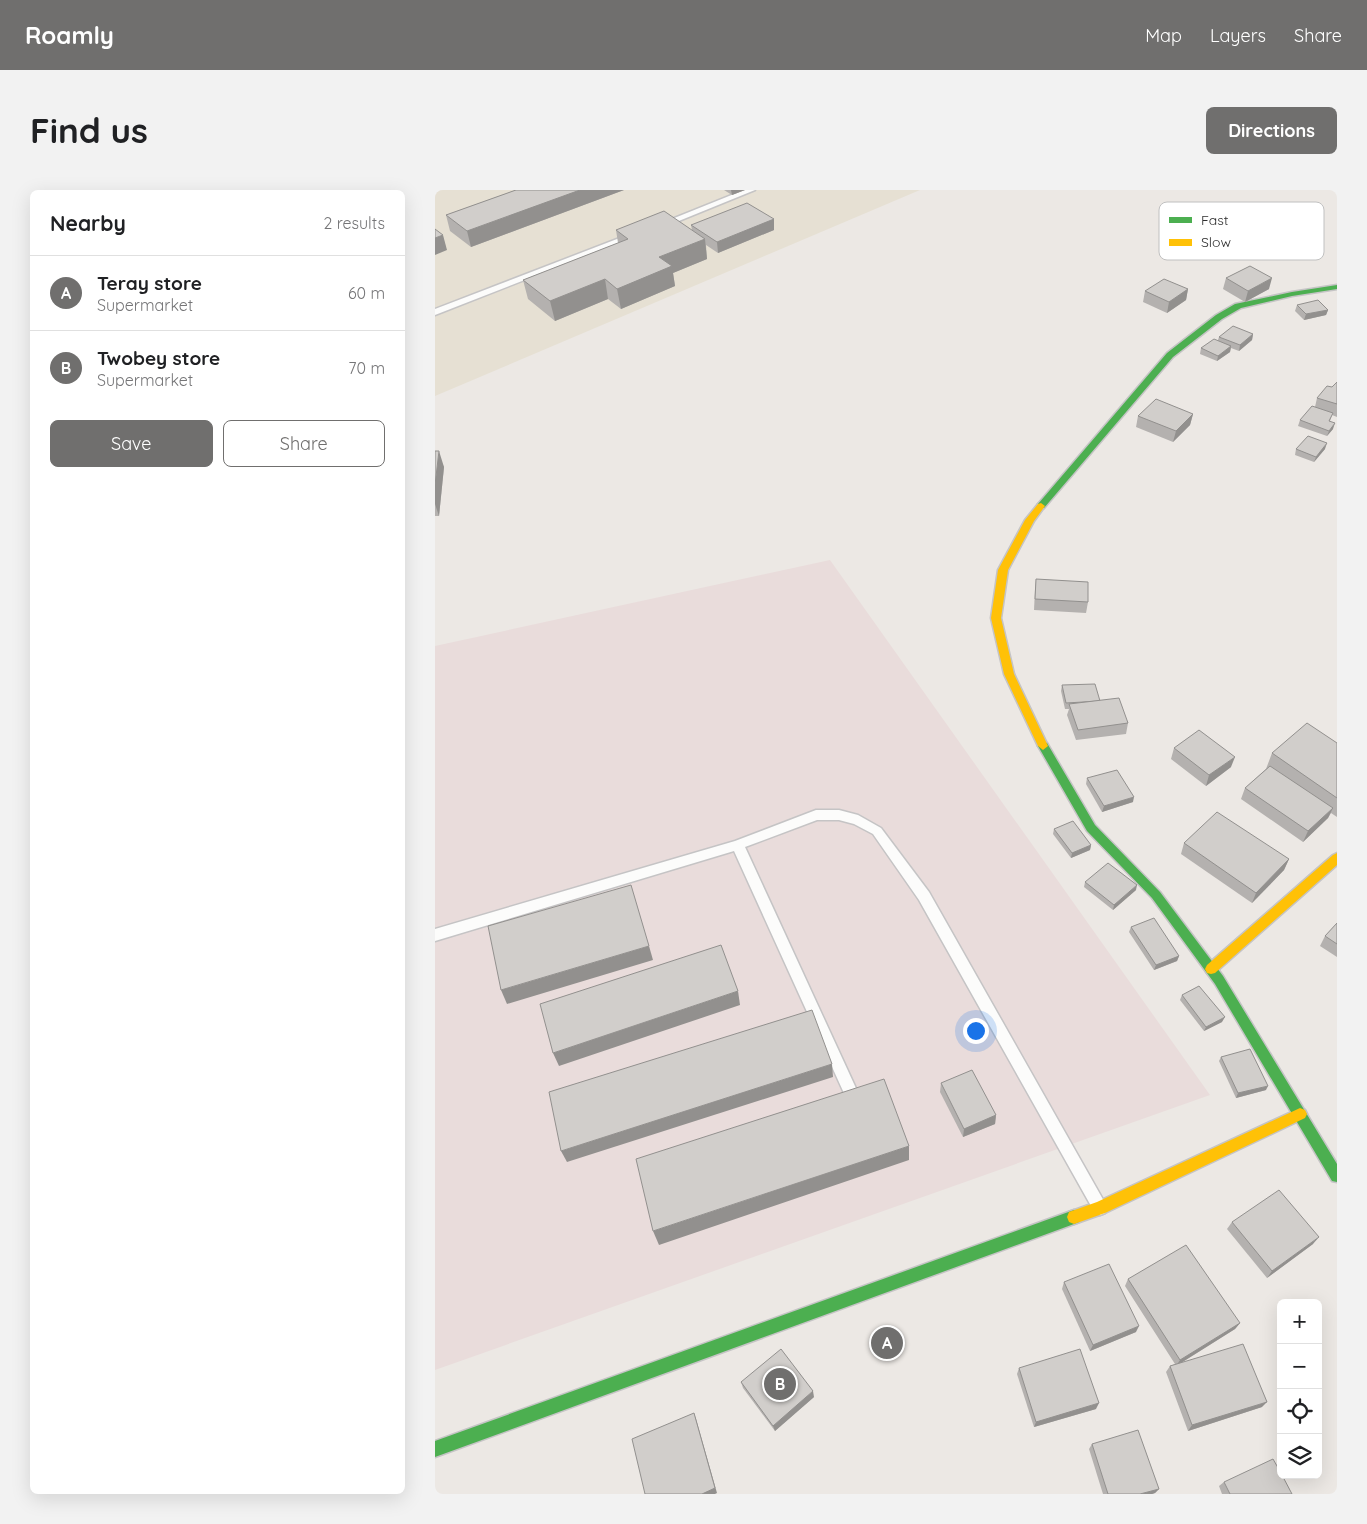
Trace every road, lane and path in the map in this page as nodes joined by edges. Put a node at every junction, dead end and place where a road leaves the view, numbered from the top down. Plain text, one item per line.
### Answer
1 (751, 190) edge
2 (657, 226) edge
3 (638, 234) edge
4 (1337, 287) edge
5 (435, 312) edge
6 (738, 845) junction
7 (1337, 858) edge
8 (435, 935) edge
9 (1211, 969) junction
10 (853, 1096) edge
11 (1300, 1114) junction
12 (1337, 1176) edge
13 (1100, 1208) junction
14 (435, 1449) edge

1 - 2 lane
3 - 5 lane
4 - 9 street
6 - 8 lane
6 - 10 lane
6 - 13 lane
7 - 9 street
9 - 11 street
11 - 12 street
11 - 13 street
13 - 14 street

